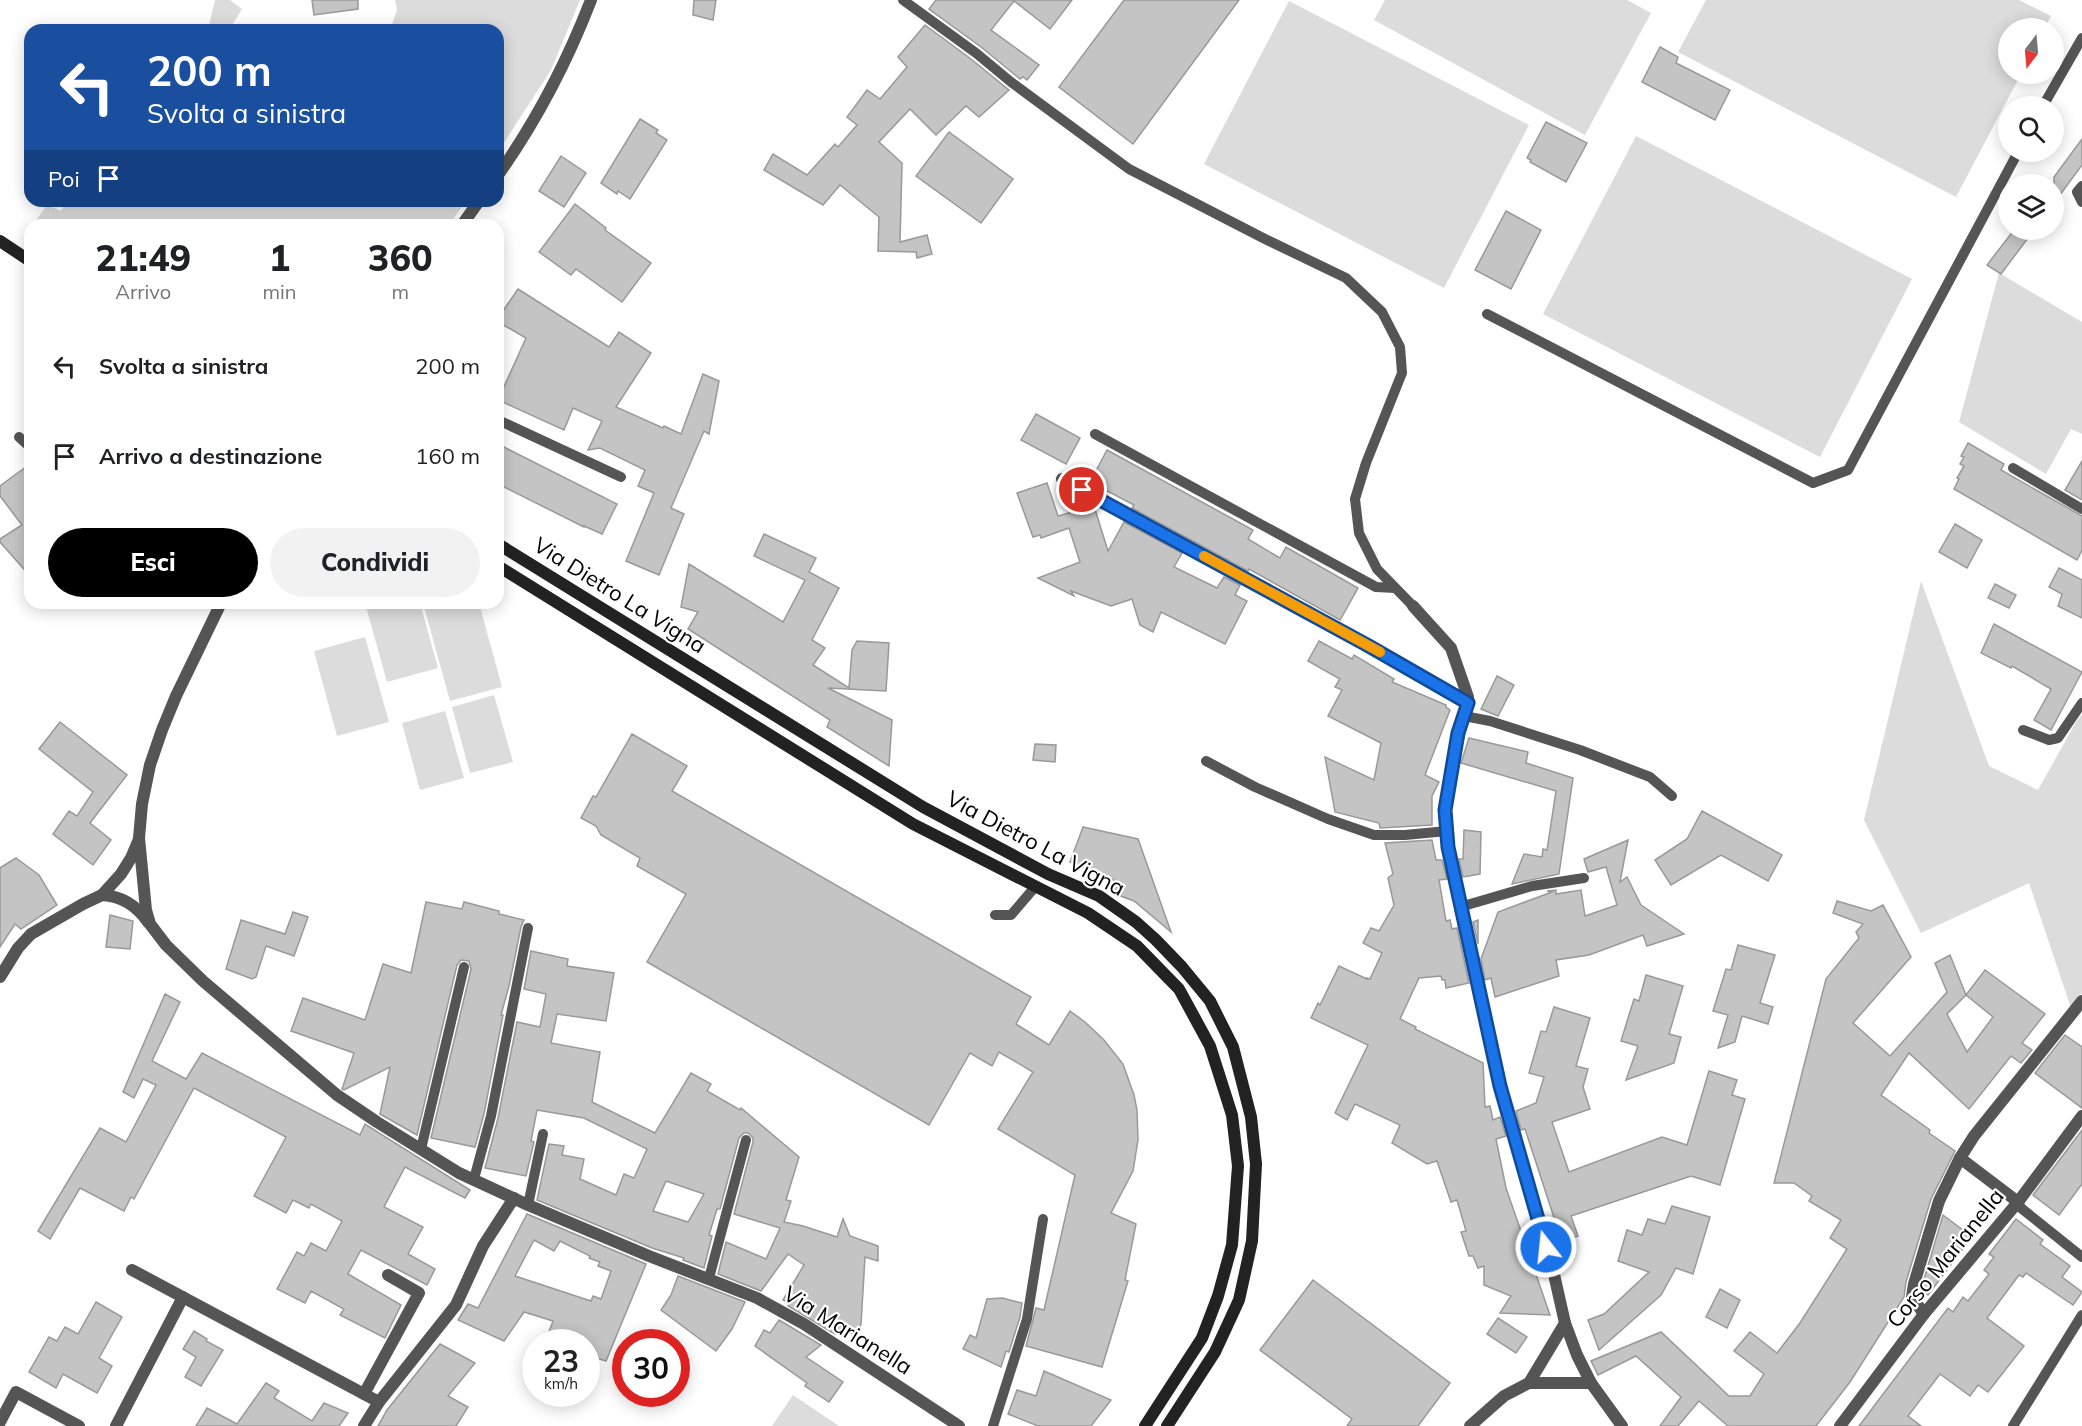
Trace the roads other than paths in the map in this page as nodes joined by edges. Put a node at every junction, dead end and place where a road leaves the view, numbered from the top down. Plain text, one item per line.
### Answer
1 (591, 0) edge
2 (903, 0) edge
3 (2082, 38) edge
4 (2049, 96) edge
5 (2013, 162) edge
6 (504, 165) edge
7 (2082, 186) edge
8 (2082, 201) edge
9 (0, 242) edge
10 (24, 257) edge
11 (1487, 314) dead end
12 (504, 423) edge
13 (1095, 434) dead end
14 (19, 437) dead end
15 (24, 442) edge
16 (2013, 468) dead end
17 (621, 477) dead end
18 (1062, 479) dead end
19 (2082, 509) edge
20 (504, 548) edge
21 (504, 570) edge
22 (1395, 588) junction
23 (1413, 606) joint
24 (215, 609) edge
25 (1468, 703) junction
26 (2082, 703) edge
27 (1464, 716) junction
28 (2023, 730) dead end
29 (1206, 761) dead end
30 (1672, 796) dead end
31 (1447, 831) junction
32 (139, 838) junction
33 (1584, 878) dead end
34 (1035, 887) junction
35 (102, 895) junction
36 (1460, 907) junction
37 (995, 915) dead end
38 (150, 924) junction
39 (528, 928) dead end
40 (464, 968) dead end
41 (0, 977) edge
42 (2082, 1001) edge
43 (2082, 1116) edge
44 (543, 1134) dead end
45 (746, 1140) dead end
46 (421, 1149) junction
47 (1960, 1158) junction
48 (474, 1179) junction
49 (514, 1198) junction
50 (2018, 1202) junction
51 (528, 1205) junction
52 (1043, 1219) dead end
53 (2082, 1257) edge
54 (132, 1270) dead end
55 (388, 1275) dead end
56 (709, 1278) junction
57 (183, 1297) junction
58 (1924, 1314) junction
59 (2082, 1315) edge
60 (1565, 1323) junction
61 (1529, 1383) junction
62 (1591, 1383) junction
63 (364, 1394) junction
64 (379, 1402) junction
65 (0, 1422) edge
66 (79, 1426) edge
67 (116, 1426) edge
68 (364, 1426) edge
69 (959, 1426) edge
70 (993, 1426) edge
71 (1145, 1426) edge
72 (1167, 1426) edge
73 (1470, 1426) edge
74 (1622, 1426) edge
75 (1840, 1426) edge
76 (2013, 1426) edge

1 - 6 street
2 - 22 lane
3 - 4 lane
5 - 11 lane
7 - 8 lane
9 - 10 street
12 - 17 lane
13 - 22 lane
14 - 15 lane
16 - 19 lane
18 - 25 street
20 - 72 street, Via Dietro La Vigna
21 - 34 street, Via Dietro La Vigna
22 - 23 lane
23 - 25 street
24 - 32 street
25 - 27 street
26 - 28 lane
27 - 30 lane
27 - 31 street
29 - 31 lane
31 - 36 street
32 - 35 street
32 - 38 street
33 - 36 lane
34 - 37 lane
34 - 71 street, Via Dietro La Vigna
35 - 38 street, Via Marianella
35 - 41 street
36 - 60 street
38 - 46 street, Via Marianella
39 - 48 lane
40 - 46 lane
42 - 47 street
43 - 50 street, Corso Marianella
44 - 51 lane
45 - 56 lane
46 - 48 street, Via Marianella
47 - 50 street
47 - 58 street
48 - 49 street, Via Marianella
49 - 51 street, Via Marianella
49 - 64 street
50 - 53 lane
50 - 58 street, Corso Marianella
51 - 56 street, Via Marianella
52 - 70 lane
54 - 57 street
55 - 63 street
56 - 69 street, Via Marianella
57 - 63 street
57 - 67 street
58 - 75 street, Corso Marianella
59 - 76 lane
60 - 61 street
60 - 62 street
61 - 62 street
61 - 73 street
62 - 74 street
63 - 64 street
64 - 68 street
65 - 66 street

